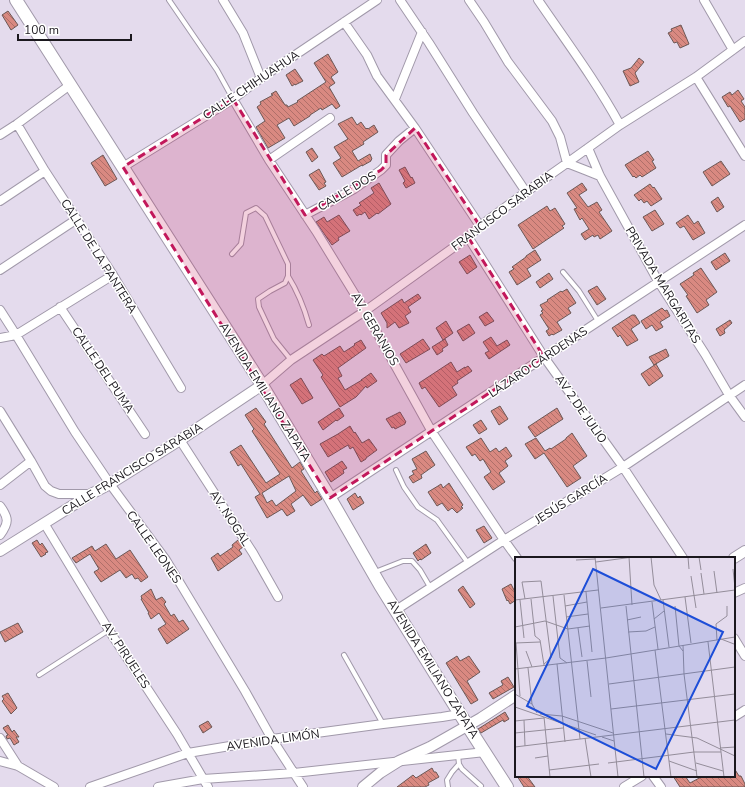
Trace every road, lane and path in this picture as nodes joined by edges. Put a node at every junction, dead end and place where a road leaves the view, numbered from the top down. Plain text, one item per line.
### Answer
1 (16, 0) edge
2 (170, 0) edge
3 (224, 0) edge
4 (377, 0) edge
5 (400, 0) edge
6 (469, 0) edge
7 (538, 0) edge
8 (704, 0) edge
9 (365, 4) edge
10 (344, 22) junction
11 (422, 32) junction
12 (745, 41) edge
13 (733, 50) junction
14 (696, 77) junction
15 (261, 78) junction
16 (70, 85) junction
17 (233, 99) junction
18 (394, 99) junction
19 (330, 118) dead end
20 (17, 124) junction
21 (620, 125) junction
22 (415, 128) junction
23 (0, 135) edge
24 (588, 148) junction
25 (745, 156) edge
26 (269, 160) junction
27 (567, 164) junction
28 (123, 167) junction
29 (45, 171) junction
30 (600, 176) junction
31 (526, 192) junction
32 (0, 201) edge
33 (305, 215) junction
34 (77, 219) junction
35 (745, 225) edge
36 (480, 226) junction
37 (468, 237) junction
38 (232, 254) dead end
39 (0, 270) edge
40 (564, 272) dead end
41 (113, 275) junction
42 (288, 276) junction
43 (658, 281) junction
44 (60, 307) junction
45 (0, 310) edge
46 (365, 310) junction
47 (598, 321) junction
48 (309, 325) dead end
49 (16, 335) junction
50 (0, 338) edge
51 (544, 357) junction
52 (291, 360) junction
53 (262, 385) junction
54 (745, 385) edge
55 (181, 388) dead end
56 (729, 395) junction
57 (0, 410) edge
58 (745, 417) edge
59 (432, 432) junction
60 (145, 434) dead end
61 (180, 440) junction
62 (31, 461) junction
63 (623, 467) junction
64 (396, 470) dead end
65 (110, 484) junction
66 (0, 485) edge
67 (91, 494) junction
68 (330, 498) junction
69 (0, 506) edge
70 (44, 523) junction
71 (0, 535) edge
72 (504, 540) junction
73 (0, 551) edge
74 (745, 551) edge
75 (516, 557) edge
76 (682, 557) edge
77 (735, 557) edge
78 (468, 564) junction
79 (373, 573) junction
80 (430, 587) junction
81 (745, 588) edge
82 (735, 592) edge
83 (278, 597) dead end
84 (396, 610) junction
85 (109, 630) junction
86 (735, 640) edge
87 (344, 655) dead end
88 (745, 656) edge
89 (39, 675) dead end
90 (515, 696) edge
91 (745, 710) edge
92 (460, 714) junction
93 (735, 716) edge
94 (383, 724) junction
95 (468, 725) junction
96 (0, 738) edge
97 (272, 739) junction
98 (485, 752) junction
99 (188, 753) junction
100 (458, 754) junction
101 (399, 761) junction
102 (0, 762) edge
103 (459, 764) junction
104 (18, 766) junction
105 (294, 772) junction
106 (640, 777) edge
107 (654, 777) edge
108 (203, 779) junction
109 (481, 786) dead end
110 (54, 787) edge
111 (90, 787) edge
112 (158, 787) edge
113 (208, 787) edge
114 (303, 787) edge
115 (363, 787) edge
116 (448, 787) edge
117 (508, 787) edge
118 (624, 787) edge
119 (660, 787) edge

1 - 16 main road, AVENIDA EMILIANO ZAPATA
2 - 17 lane
3 - 15 street
4 - 9 street, CALLE CHIHUAHUA
5 - 11 street
6 - 27 street
7 - 21 street
8 - 13 street
9 - 10 street, CALLE CHIHUAHUA
10 - 15 street, CALLE CHIHUAHUA
10 - 18 street
11 - 18 street
11 - 31 street
12 - 13 street, FRANCISCO SARABIA
13 - 14 street, FRANCISCO SARABIA
14 - 21 street, FRANCISCO SARABIA
14 - 25 street
15 - 17 street, CALLE CHIHUAHUA
16 - 20 street
16 - 28 main road, AVENIDA EMILIANO ZAPATA
17 - 26 street, AV. GERANIOS
17 - 28 street, CALLE CHIHUAHUA
18 - 22 street
19 - 26 street
20 - 23 street
20 - 29 street, CALLE DE LA PANTERA
21 - 24 street, FRANCISCO SARABIA
22 - 33 street, CALLE DOS
22 - 36 street
24 - 27 street, FRANCISCO SARABIA
24 - 30 street, PRIVADA MARGARITAS
26 - 33 street, AV. GERANIOS
27 - 30 street
27 - 31 street, FRANCISCO SARABIA
28 - 53 main road, AVENIDA EMILIANO ZAPATA
29 - 32 street
29 - 34 street, CALLE DE LA PANTERA
30 - 43 street, PRIVADA MARGARITAS
31 - 36 street, FRANCISCO SARABIA
33 - 46 street, AV. GERANIOS
34 - 39 street
34 - 41 street, CALLE DE LA PANTERA
35 - 43 street, LÁZARO CÁRDENAS
36 - 37 street, FRANCISCO SARABIA
37 - 46 street, FRANCISCO SARABIA
37 - 51 street, AV 2 DE JULIO
38 - 42 lane
40 - 47 lane
41 - 44 street
41 - 55 street, CALLE DE LA PANTERA
42 - 48 lane
42 - 52 lane
43 - 47 street, LÁZARO CÁRDENAS
43 - 56 street, PRIVADA MARGARITAS
44 - 49 street
44 - 60 street, CALLE DEL PUMA
45 - 49 street, CALLE LEONES
46 - 52 street, FRANCISCO SARABIA
46 - 59 street, AV. GERANIOS
47 - 51 street, LÁZARO CÁRDENAS
49 - 50 street
49 - 65 street, CALLE LEONES
51 - 59 street, LÁZARO CÁRDENAS
51 - 63 street, AV 2 DE JULIO
52 - 53 street, FRANCISCO SARABIA
53 - 61 street, CALLE FRANCISCO SARABIA
53 - 68 main road, AVENIDA EMILIANO ZAPATA
54 - 56 street, JESÚS GARCÍA
56 - 58 street, PRIVADA MARGARITAS
56 - 63 street, JESÚS GARCÍA
57 - 62 street
59 - 68 street, LÁZARO CÁRDENAS
59 - 72 street, AV. GERANIOS
61 - 65 street, CALLE FRANCISCO SARABIA
61 - 83 street, AV. NOGAL
62 - 66 street
62 - 67 street
63 - 72 street, JESÚS GARCÍA
63 - 76 street, AV 2 DE JULIO
64 - 78 lane
65 - 67 street, CALLE FRANCISCO SARABIA
65 - 97 street, CALLE LEONES
67 - 70 street, CALLE FRANCISCO SARABIA
68 - 79 main road, AVENIDA EMILIANO ZAPATA
69 - 71 street
70 - 73 street, CALLE FRANCISCO SARABIA
70 - 85 street, AV. PIRUELES
72 - 75 street, AV. GERANIOS
72 - 78 street, JESÚS GARCÍA
74 - 77 street
78 - 80 street, JESÚS GARCÍA
79 - 80 lane
79 - 84 main road, AVENIDA EMILIANO ZAPATA
80 - 84 street, JESÚS GARCÍA
81 - 82 street
84 - 92 main road, AVENIDA EMILIANO ZAPATA
85 - 89 lane
85 - 99 street, AV. PIRUELES
86 - 88 street
87 - 94 lane
90 - 95 street
91 - 93 street
92 - 94 street, AVENIDA LIMÓN
92 - 95 main road, AVENIDA EMILIANO ZAPATA
94 - 97 street, AVENIDA LIMÓN
95 - 98 main road, AVENIDA EMILIANO ZAPATA
95 - 101 street
96 - 104 street
97 - 99 street, AVENIDA LIMÓN
97 - 105 street, CALLE LEONES
98 - 100 street
98 - 117 main road, AVENIDA EMILIANO ZAPATA
99 - 108 street, AV. PIRUELES
99 - 111 street, AVENIDA LIMÓN
100 - 101 street
100 - 103 lane
101 - 105 street
101 - 115 street
102 - 104 street
103 - 109 lane
103 - 116 lane
104 - 110 street
105 - 108 street
105 - 114 street, CALLE LEONES
106 - 118 street
107 - 119 street
108 - 112 street
108 - 113 street, AV. PIRUELES

